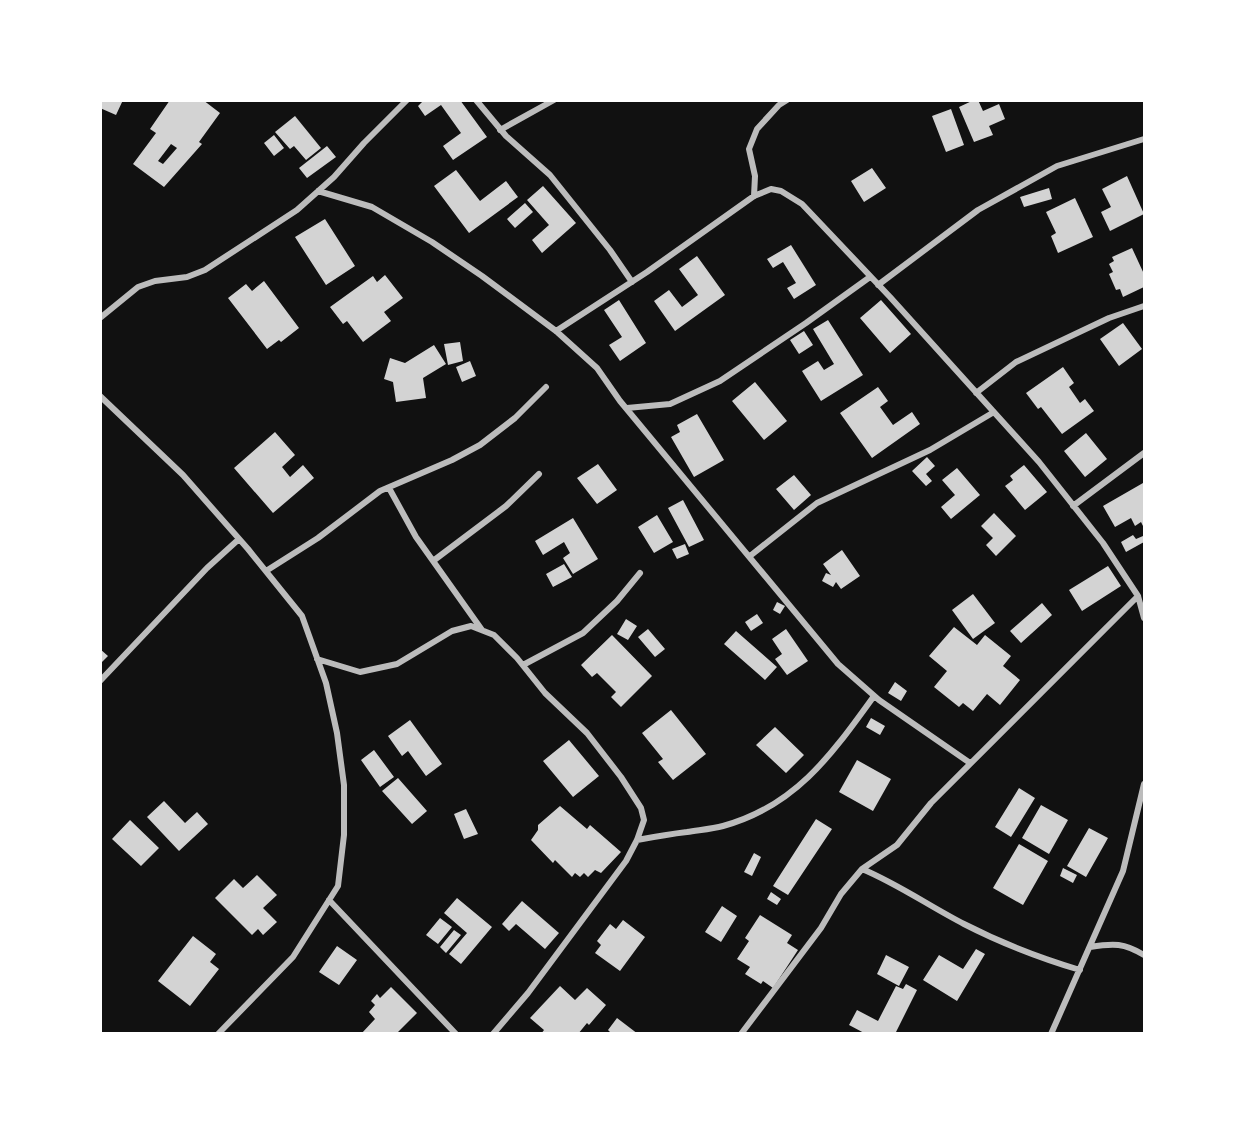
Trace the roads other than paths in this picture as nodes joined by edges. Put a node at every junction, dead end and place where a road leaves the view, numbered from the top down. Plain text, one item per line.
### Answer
1 (407, 100) edge
2 (476, 100) edge
3 (554, 100) edge
4 (787, 100) edge
5 (500, 130) junction
6 (1144, 139) edge
7 (318, 191) junction
8 (754, 196) junction
9 (870, 276) junction
10 (632, 282) junction
11 (878, 285) junction
12 (1144, 306) edge
13 (100, 318) edge
14 (556, 332) junction
15 (546, 387) dead end
16 (976, 393) junction
17 (100, 396) edge
18 (627, 408) junction
19 (994, 412) junction
20 (1144, 453) edge
21 (539, 474) dead end
22 (389, 488) junction
23 (1073, 506) junction
24 (239, 538) junction
25 (750, 556) junction
26 (434, 561) junction
27 (266, 571) junction
28 (640, 573) dead end
29 (1138, 596) junction
30 (1144, 618) edge
31 (482, 630) junction
32 (318, 659) junction
33 (523, 665) junction
34 (100, 681) edge
35 (874, 696) junction
36 (970, 763) junction
37 (1144, 784) edge
38 (637, 840) junction
39 (862, 869) junction
40 (329, 900) junction
41 (1090, 947) junction
42 (1144, 955) edge
43 (1080, 970) junction
44 (218, 1034) edge
45 (456, 1034) edge
46 (493, 1034) edge
47 (741, 1034) edge
48 (1051, 1034) edge

1 - 7 street
2 - 5 street
3 - 5 street
4 - 8 street
5 - 10 street
6 - 11 street
7 - 13 street
7 - 14 street
8 - 9 street
8 - 10 street
9 - 11 street
9 - 18 street
10 - 14 street
11 - 16 street
12 - 16 street
14 - 18 street
15 - 22 street
16 - 19 street
17 - 24 street
18 - 25 street
19 - 23 street
19 - 25 street
20 - 23 street
21 - 26 street
22 - 26 street
22 - 27 street
23 - 29 street
24 - 27 street
24 - 34 street
25 - 35 street
26 - 31 street
27 - 32 street
28 - 33 street
29 - 30 street
29 - 36 street
31 - 32 street
31 - 33 street
32 - 40 street
33 - 38 street
35 - 36 street
35 - 38 street
36 - 39 street
37 - 41 street
38 - 46 street
39 - 43 street
39 - 47 street
40 - 44 street
40 - 45 street
41 - 42 street
41 - 43 street
43 - 48 street

